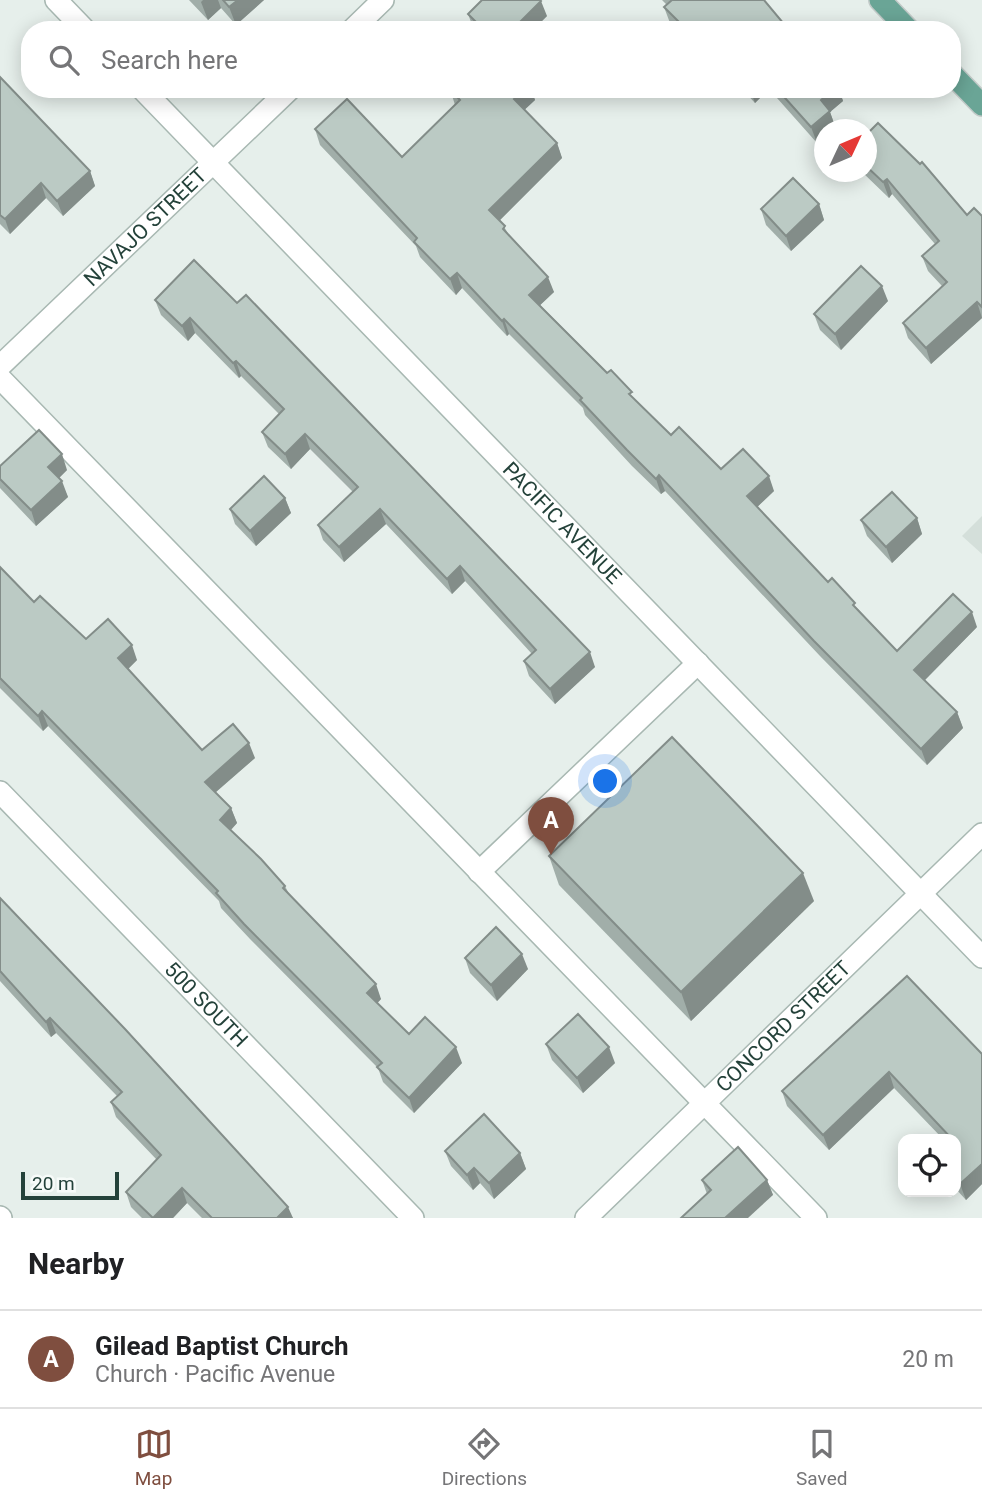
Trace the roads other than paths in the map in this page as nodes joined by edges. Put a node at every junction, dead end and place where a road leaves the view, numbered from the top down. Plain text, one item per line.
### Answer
1 (56, 0) edge
2 (383, 0) edge
3 (880, 0) edge
4 (76, 21) edge
5 (361, 21) edge
6 (900, 21) edge
7 (961, 83) edge
8 (151, 98) edge
9 (281, 98) edge
10 (982, 105) edge
11 (214, 163) junction
12 (0, 366) edge
13 (0, 378) edge
14 (698, 663) junction
15 (0, 792) edge
16 (982, 834) edge
17 (480, 872) junction
18 (920, 894) junction
19 (982, 957) edge
20 (704, 1103) junction
21 (413, 1218) edge
22 (586, 1218) edge
23 (816, 1218) edge

1 - 4 street
2 - 5 street
3 - 6 main road
7 - 10 main road
8 - 11 street, PACIFIC AVENUE
9 - 11 street, NAVAJO STREET
11 - 12 street, NAVAJO STREET
11 - 14 street, PACIFIC AVENUE
13 - 17 street
14 - 17 street
14 - 18 street, PACIFIC AVENUE
15 - 21 street, 500 SOUTH
16 - 18 street, CONCORD STREET
17 - 20 street
18 - 19 street, PACIFIC AVENUE
18 - 20 street, CONCORD STREET
20 - 22 street, CONCORD STREET
20 - 23 street

